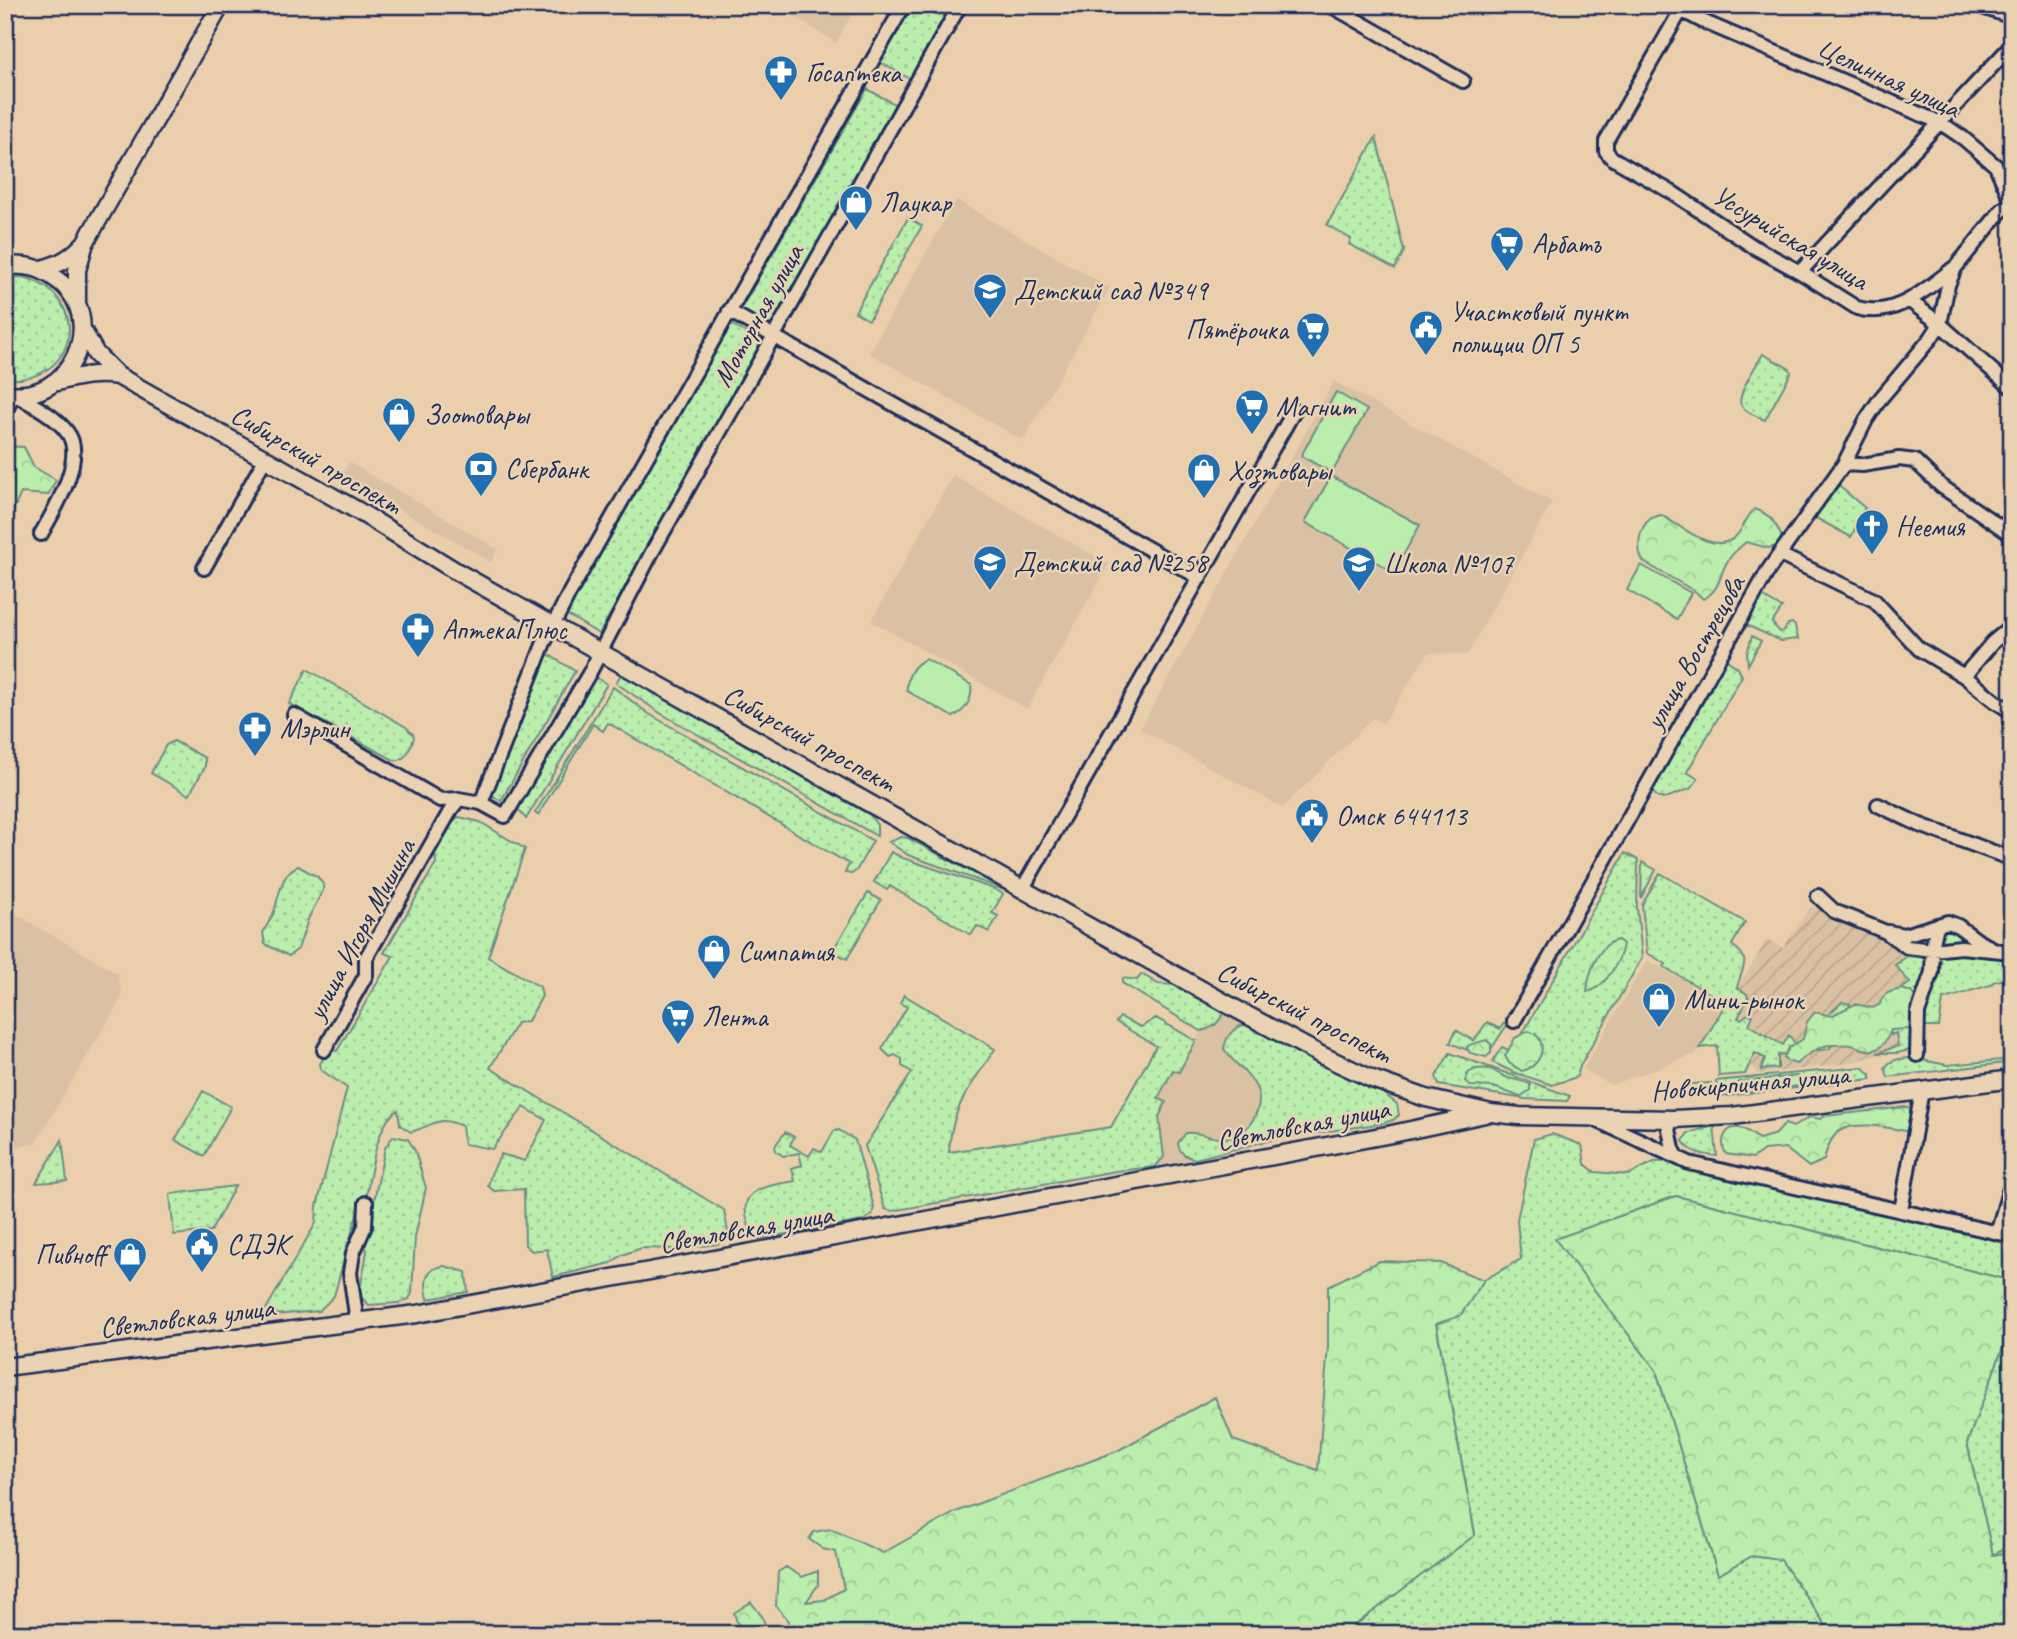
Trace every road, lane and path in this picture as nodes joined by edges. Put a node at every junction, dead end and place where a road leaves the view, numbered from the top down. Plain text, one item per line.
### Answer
1 (221, 5) edge
2 (904, 5) edge
3 (960, 5) edge
4 (1330, 5) edge
5 (1976, 5) edge
6 (1683, 7) edge
7 (2012, 17) edge
8 (2012, 45) edge
9 (1463, 81) dead end
10 (1941, 123) junction
11 (2012, 202) edge
12 (85, 243) junction
13 (5, 266) edge
14 (1955, 268) junction
15 (42, 269) junction
16 (1800, 272) junction
17 (1910, 300) junction
18 (77, 303) junction
19 (729, 312) junction
20 (1940, 324) junction
21 (83, 331) junction
22 (774, 336) junction
23 (118, 376) junction
24 (57, 382) junction
25 (2012, 388) edge
26 (9, 393) edge
27 (1294, 411) dead end
28 (5, 413) edge
29 (265, 459) junction
30 (1843, 464) junction
31 (41, 534) dead end
32 (2012, 535) edge
33 (1780, 555) junction
34 (204, 568) dead end
35 (1199, 578) junction
36 (554, 624) junction
37 (2012, 626) edge
38 (601, 651) junction
39 (1964, 676) junction
40 (2012, 712) edge
41 (294, 715) dead end
42 (459, 799) junction
43 (481, 803) junction
44 (1878, 805) dead end
45 (2012, 859) edge
46 (1023, 888) junction
47 (1818, 896) dead end
48 (1937, 925) junction
49 (1886, 932) junction
50 (1933, 950) junction
51 (2006, 951) edge
52 (1514, 1021) dead end
53 (324, 1050) dead end
54 (1917, 1055) dead end
55 (2012, 1079) edge
56 (1922, 1090) junction
57 (1491, 1113) junction
58 (1592, 1118) junction
59 (1667, 1119) junction
60 (1678, 1158) junction
61 (2012, 1181) edge
62 (366, 1203) dead end
63 (1901, 1211) junction
64 (1997, 1233) junction
65 (2012, 1236) edge
66 (357, 1322) junction
67 (5, 1367) edge

1 - 12 main road
2 - 19 street, Моторная улица
3 - 22 street, Моторная улица
4 - 9 street
5 - 7 street
6 - 10 street, Целинная улица
6 - 16 street, Уссурийская улица
8 - 10 street
10 - 11 street, Целинная улица
10 - 16 street
11 - 14 street
12 - 15 main road
12 - 18 main road
13 - 15 main road
14 - 17 street, Уссурийская улица
14 - 20 street
15 - 18 main road
16 - 17 street, Уссурийская улица
17 - 20 street
18 - 21 main road
19 - 22 street
19 - 36 street, Моторная улица
20 - 25 street
20 - 30 street, улица Вострецова
21 - 23 main road
21 - 24 main road
22 - 35 street
22 - 38 street, Моторная улица
23 - 24 main road
23 - 29 main road, Сибирский проспект
24 - 26 main road
26 - 28 street
26 - 31 street
27 - 35 street
29 - 34 street
29 - 36 main road, Сибирский проспект
30 - 32 street
30 - 33 street, улица Вострецова
33 - 39 street
33 - 52 street, улица Вострецова
35 - 46 street
36 - 38 main road, Сибирский проспект
36 - 43 street
37 - 39 street
38 - 43 street, Моторная улица
38 - 46 main road, Сибирский проспект
39 - 40 street
41 - 42 street
42 - 43 street
42 - 53 street, улица Игоря Мишина
44 - 45 street
46 - 57 main road, Сибирский проспект
47 - 49 street
48 - 49 street
48 - 50 street
48 - 51 street
49 - 50 street
50 - 51 street
50 - 54 street
55 - 56 main road, Новокирпичная улица
56 - 59 main road, Новокирпичная улица
56 - 63 street
57 - 58 main road, Новокирпичная улица
57 - 66 main road, Светловская улица
58 - 59 main road, Новокирпичная улица
58 - 60 street
59 - 60 street
60 - 63 street
61 - 64 street
62 - 66 street
63 - 64 street
64 - 65 street
66 - 67 main road, Светловская улица

